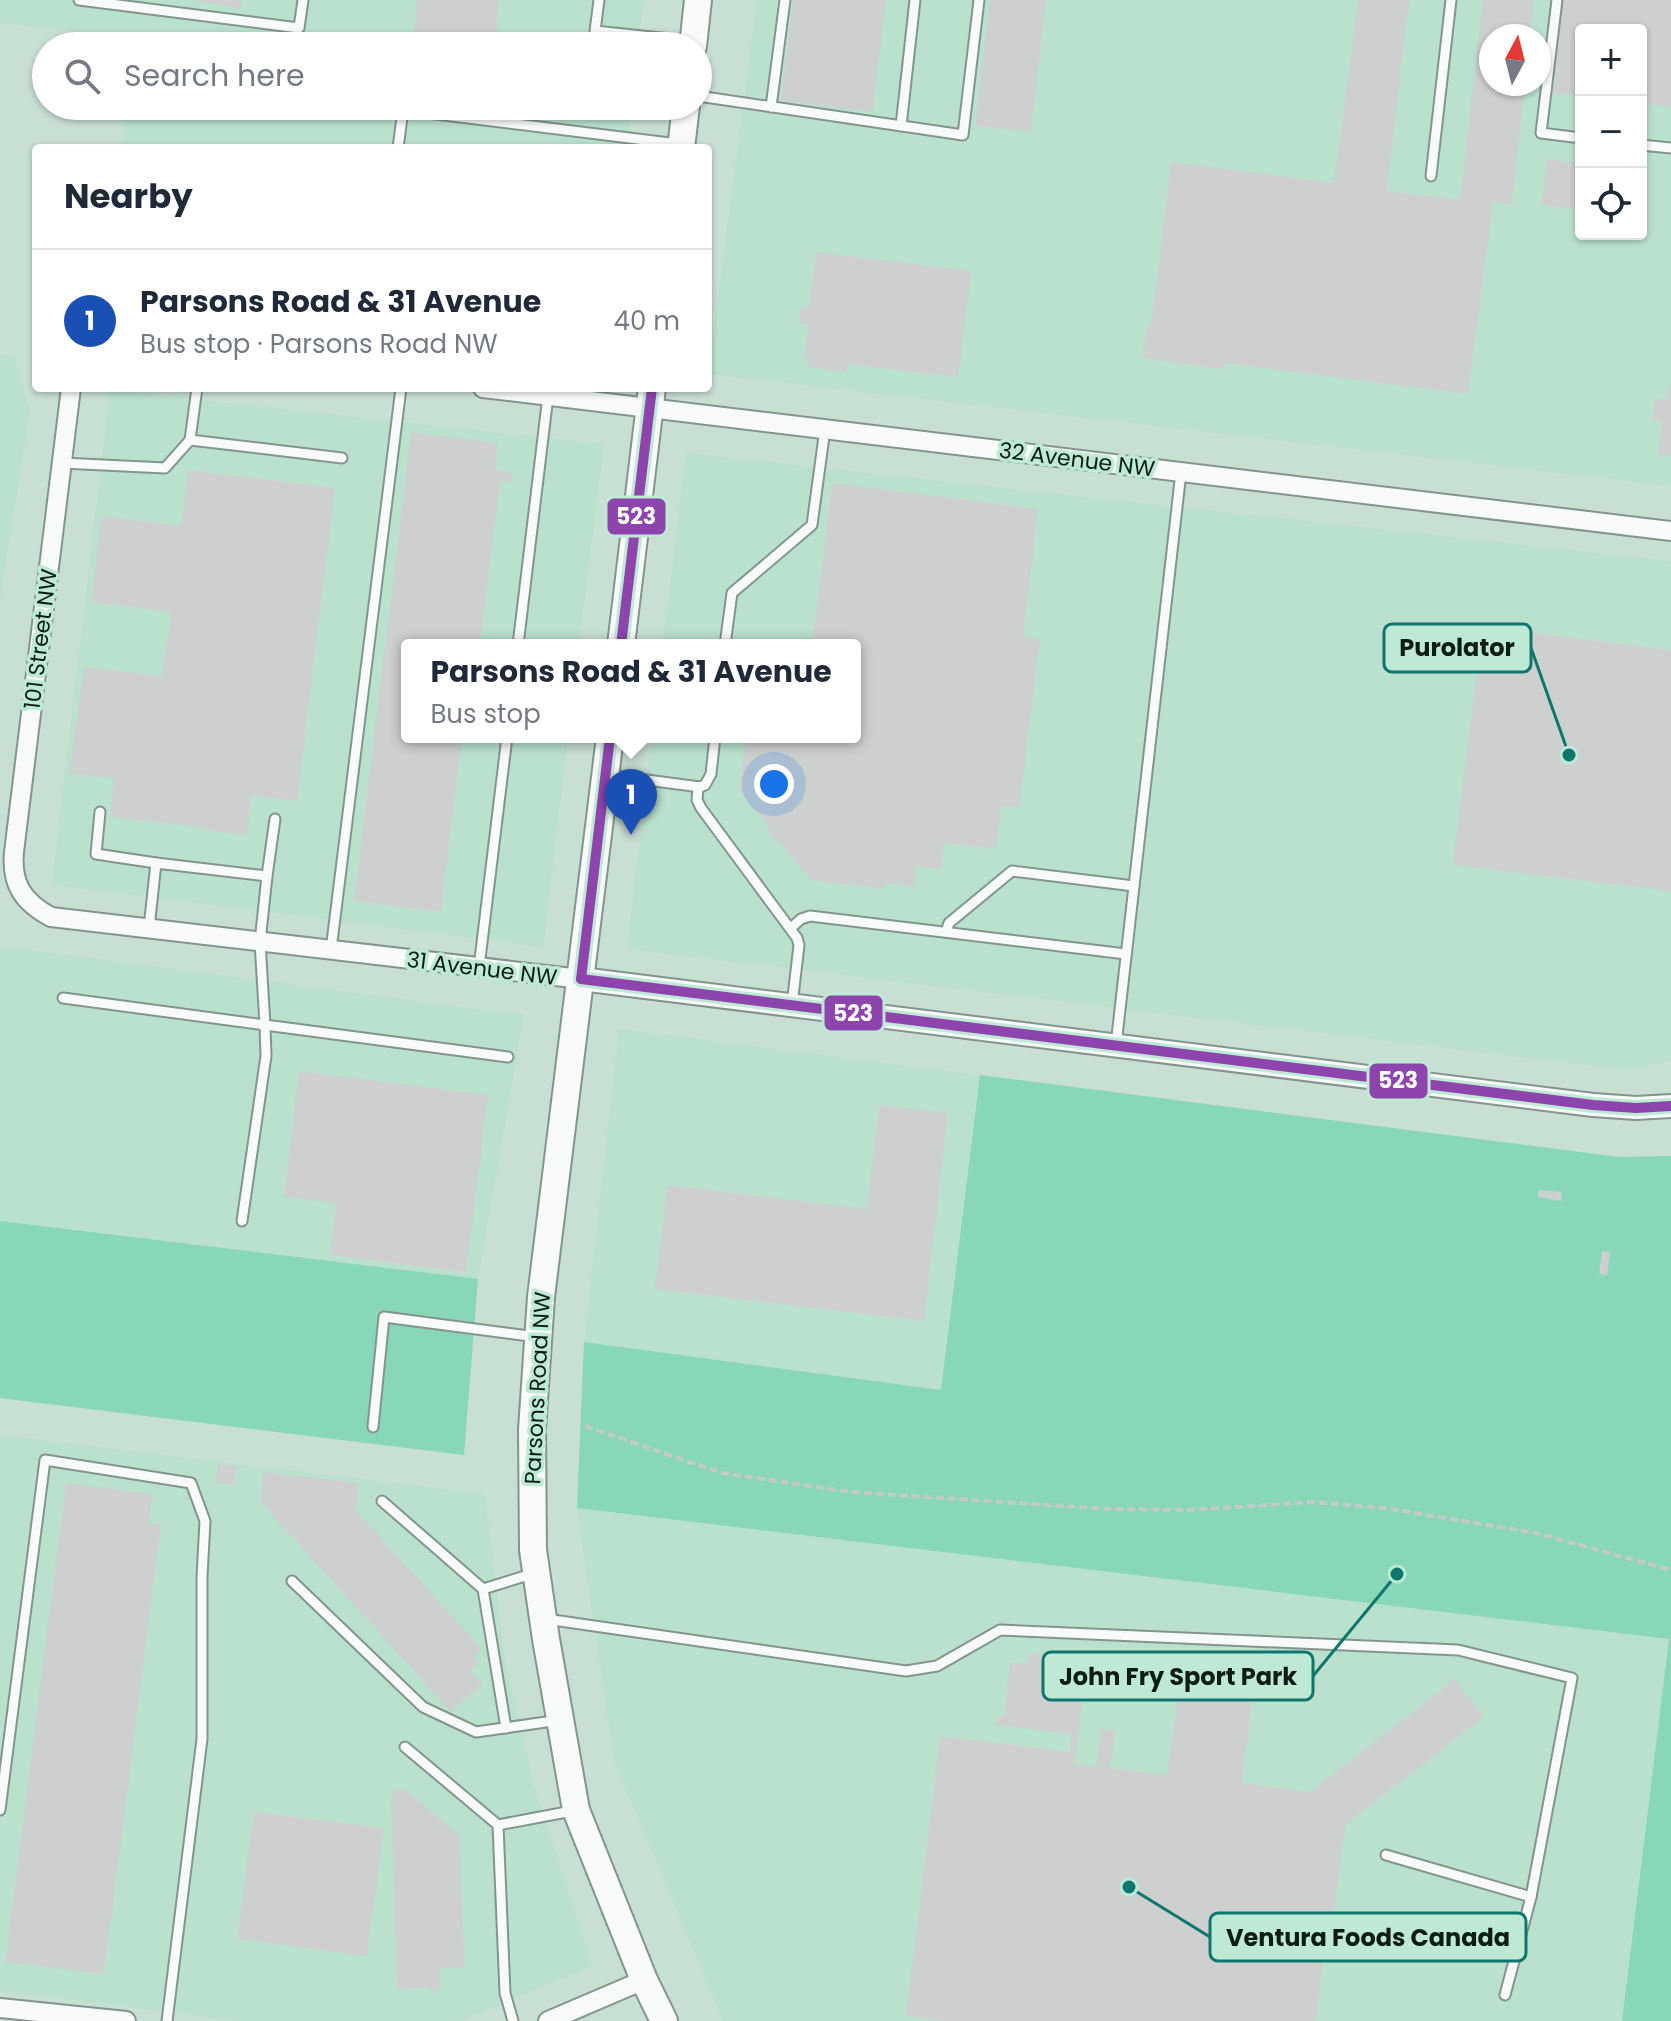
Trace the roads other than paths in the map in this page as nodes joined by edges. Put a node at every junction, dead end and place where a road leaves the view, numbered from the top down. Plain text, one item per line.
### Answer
1 (79, 0) edge
2 (303, 0) edge
3 (599, 0) edge
4 (698, 0) edge
5 (785, 0) edge
6 (915, 0) edge
7 (979, 0) edge
8 (1451, 0) edge
9 (1557, 0) edge
10 (603, 32) edge
11 (694, 32) edge
12 (712, 98) edge
13 (771, 107) junction
14 (402, 120) edge
15 (480, 120) edge
16 (684, 120) edge
17 (901, 126) junction
18 (1575, 137) edge
19 (399, 144) edge
20 (666, 144) edge
21 (681, 144) edge
22 (1647, 146) edge
23 (1671, 148) edge
24 (1431, 176) dead end
25 (71, 392) edge
26 (196, 392) edge
27 (401, 392) edge
28 (531, 392) edge
29 (548, 396) junction
30 (651, 398) edge
31 (825, 429) junction
32 (190, 440) junction
33 (342, 458) dead end
34 (62, 463) junction
35 (1181, 472) junction
36 (1671, 531) edge
37 (519, 639) edge
38 (622, 639) edge
39 (726, 639) edge
40 (506, 743) edge
41 (609, 743) edge
42 (714, 743) edge
43 (606, 774) junction
44 (698, 787) junction
45 (100, 812) dead end
46 (275, 819) dead end
47 (156, 863) junction
48 (267, 876) junction
49 (1134, 886) junction
50 (18, 890) joint
51 (792, 927) junction
52 (149, 928) junction
53 (946, 932) junction
54 (260, 942) junction
55 (331, 950) junction
56 (1126, 954) junction
57 (479, 967) junction
58 (581, 979) junction
59 (63, 998) dead end
60 (792, 1005) junction
61 (265, 1025) junction
62 (1116, 1045) junction
63 (508, 1057) dead end
64 (1671, 1106) edge
65 (242, 1221) dead end
66 (538, 1337) junction
67 (373, 1427) dead end
68 (382, 1501) dead end
69 (536, 1573) junction
70 (292, 1581) dead end
71 (483, 1589) junction
72 (543, 1619) junction
73 (560, 1720) junction
74 (506, 1728) junction
75 (405, 1747) dead end
76 (0, 1810) edge
77 (576, 1810) junction
78 (498, 1825) junction
79 (1386, 1855) dead end
80 (1531, 1897) junction
81 (644, 1980) junction
82 (1505, 1995) dead end
83 (0, 2008) edge
84 (126, 2021) edge
85 (167, 2021) edge
86 (513, 2021) edge
87 (548, 2021) edge
88 (664, 2021) edge

1 - 2 lane
3 - 10 lane
4 - 11 main road
5 - 13 lane
6 - 17 lane
7 - 17 lane
8 - 24 lane
9 - 18 lane
12 - 13 lane
13 - 17 lane
14 - 19 lane
15 - 20 lane
16 - 21 main road
22 - 23 lane
25 - 34 street, 101 Street NW
26 - 32 lane
27 - 55 lane
28 - 29 street, 32 Avenue NW
29 - 30 street, 32 Avenue NW
29 - 37 lane
30 - 31 street, 32 Avenue NW
30 - 38 main road
31 - 35 street, 32 Avenue NW
31 - 39 lane
32 - 33 lane
32 - 34 lane
34 - 50 street, 101 Street NW
35 - 36 street, 32 Avenue NW
35 - 49 lane
40 - 57 lane
41 - 43 main road, Parsons Road NW
42 - 44 lane
43 - 44 lane
43 - 58 main road, Parsons Road NW
44 - 51 lane
45 - 47 lane
46 - 48 lane
47 - 48 lane
47 - 52 lane
48 - 54 lane
49 - 53 lane
49 - 56 lane
50 - 52 street, 31 Avenue NW
51 - 53 lane
51 - 60 lane
52 - 54 street, 31 Avenue NW
53 - 56 lane
54 - 55 street, 31 Avenue NW
54 - 61 lane
55 - 57 street, 31 Avenue NW
56 - 62 lane
57 - 58 street, 31 Avenue NW
58 - 60 street, 31 Avenue NW
58 - 66 main road, Parsons Road NW
59 - 61 lane
60 - 62 street, 31 Avenue NW
61 - 63 lane
61 - 65 lane
62 - 64 street, 31 Avenue NW
66 - 67 lane
66 - 69 main road, Parsons Road NW
68 - 71 lane
69 - 71 lane
69 - 72 main road, Parsons Road NW
70 - 74 lane
71 - 74 lane
72 - 73 main road, Parsons Road NW
72 - 80 lane
73 - 74 lane
73 - 77 main road, Parsons Road NW
75 - 78 lane
76 - 85 lane
77 - 78 lane
77 - 81 main road, Parsons Road NW
78 - 86 lane
79 - 80 lane
80 - 82 lane
81 - 87 street
81 - 88 main road, Parsons Road NW
83 - 84 street

